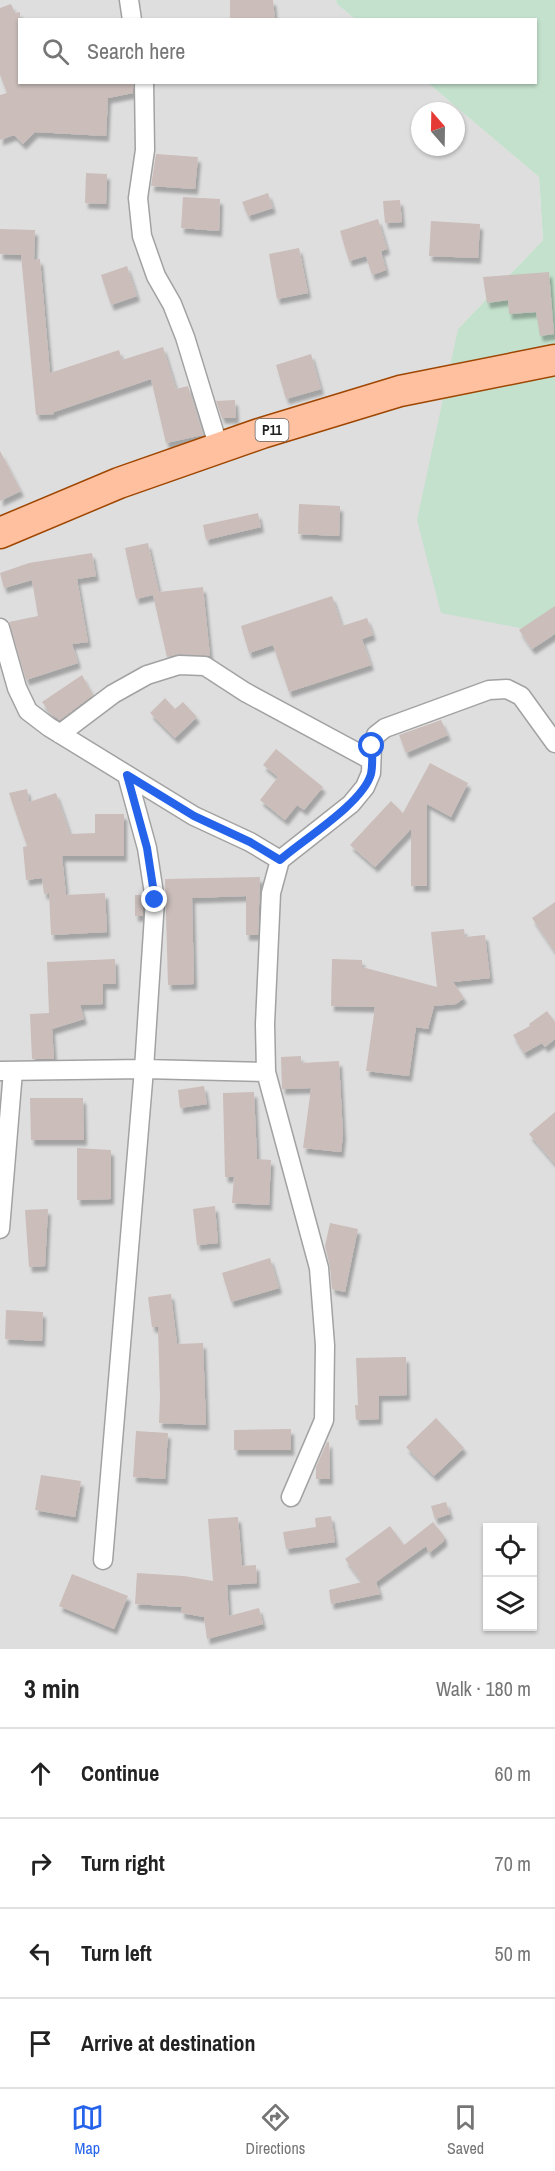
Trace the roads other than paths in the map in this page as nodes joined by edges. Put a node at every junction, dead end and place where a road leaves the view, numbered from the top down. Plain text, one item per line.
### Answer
1 (129, 0) edge
2 (132, 18) edge
3 (144, 84) edge
4 (555, 360) edge
5 (219, 447) junction
6 (0, 533) edge
7 (0, 628) edge
8 (60, 734) junction
9 (555, 743) edge
10 (371, 760) junction
11 (127, 775) junction
12 (280, 860) junction
13 (144, 1069) junction
14 (7, 1071) edge
15 (266, 1072) junction
16 (0, 1229) edge
17 (291, 1497) dead end
18 (103, 1560) dead end

1 - 2 street
3 - 5 street
4 - 5 main road, P11
5 - 6 main road, P11
7 - 8 street
8 - 10 street
8 - 11 street
9 - 10 street
10 - 12 street
11 - 12 street
11 - 13 street
12 - 15 street
13 - 14 street
13 - 15 street
13 - 18 street
14 - 16 street
15 - 17 street

